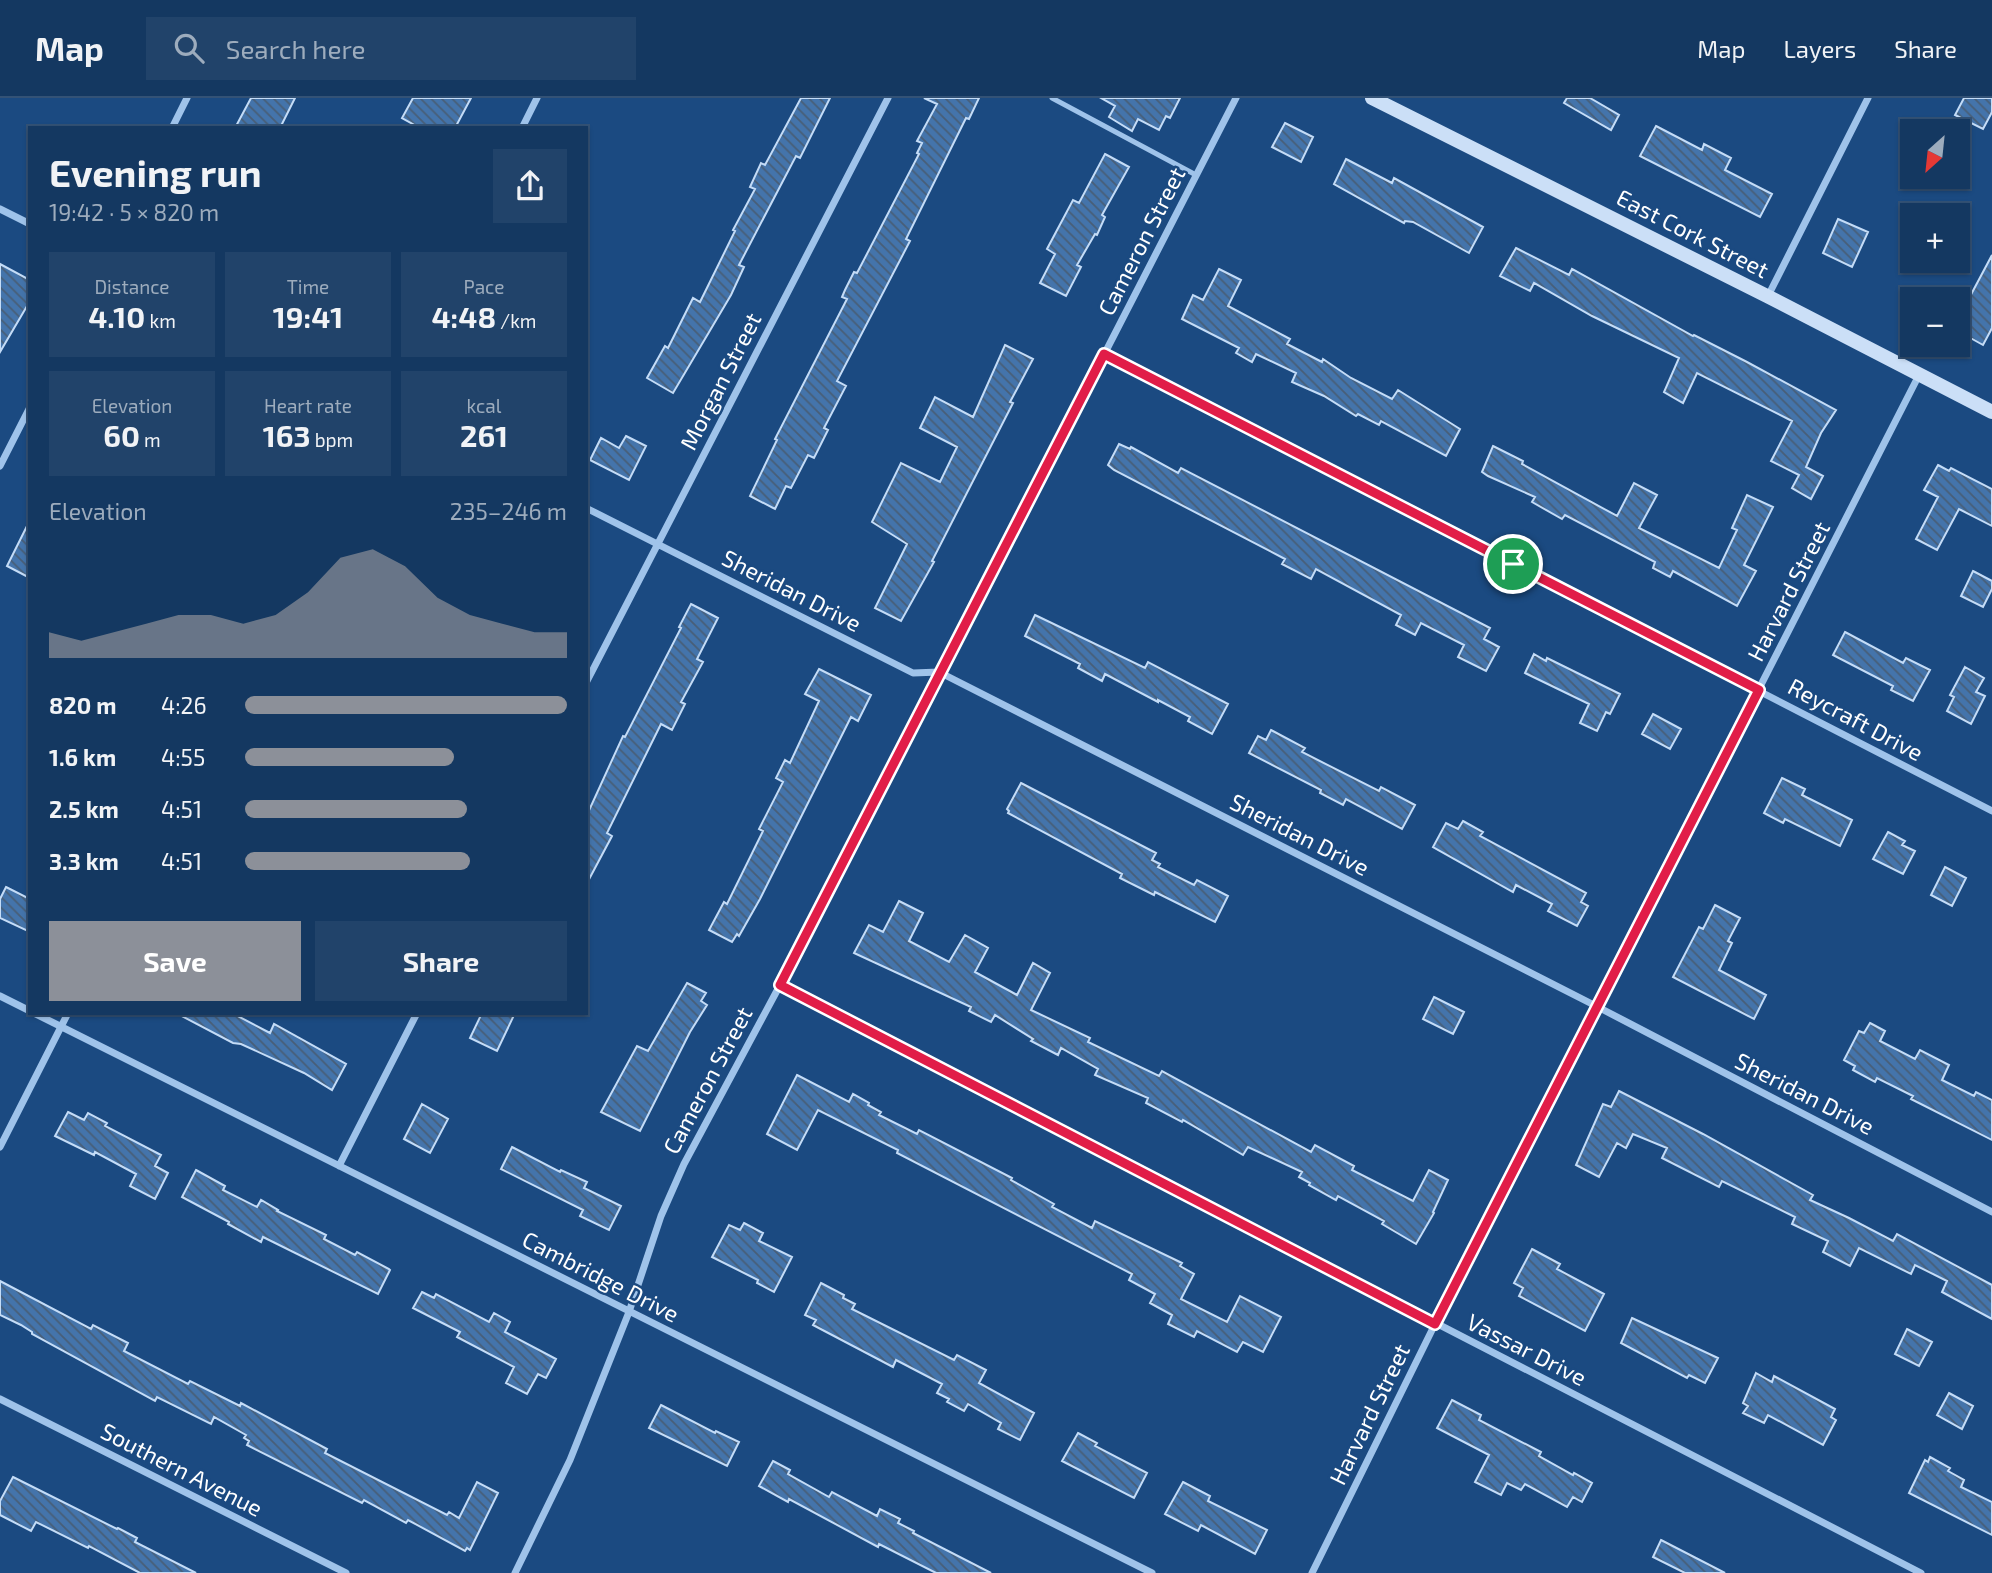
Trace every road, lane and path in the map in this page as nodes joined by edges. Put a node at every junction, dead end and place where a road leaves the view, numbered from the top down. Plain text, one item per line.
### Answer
1 (187, 98) edge
2 (537, 98) edge
3 (888, 98) edge
4 (1052, 98) edge
5 (1236, 98) edge
6 (1371, 98) edge
7 (1868, 98) edge
8 (173, 126) edge
9 (523, 126) edge
10 (1196, 175) junction
11 (0, 209) edge
12 (28, 223) edge
13 (1767, 296) junction
14 (1104, 354) junction
15 (1919, 375) junction
16 (28, 411) edge
17 (1992, 412) edge
18 (0, 466) edge
19 (588, 509) edge
20 (658, 544) junction
21 (939, 672) junction
22 (588, 679) edge
23 (1759, 690) junction
24 (1992, 811) edge
25 (780, 985) junction
26 (0, 996) edge
27 (1596, 1006) junction
28 (28, 1010) edge
29 (38, 1015) edge
30 (67, 1015) edge
31 (416, 1015) edge
32 (60, 1027) junction
33 (0, 1147) edge
34 (339, 1166) junction
35 (1992, 1212) edge
36 (629, 1312) junction
37 (1435, 1324) junction
38 (0, 1399) edge
39 (346, 1573) edge
40 (515, 1573) edge
41 (1152, 1573) edge
42 (1312, 1573) edge
43 (1921, 1573) edge

1 - 8 street
2 - 9 street
3 - 20 street, Morgan Street
4 - 10 lane
5 - 10 street, Cameron Street
6 - 13 street, East Cork Street
7 - 13 street
10 - 14 street, Cameron Street
11 - 12 street
13 - 15 street, East Cork Street
14 - 21 street, Cameron Street
14 - 23 street, Reycraft Drive
15 - 17 street, East Cork Street
15 - 23 street, Harvard Street
16 - 18 street
19 - 20 street, Sheridan Drive
20 - 21 street, Sheridan Drive
20 - 22 street, Morgan Street
21 - 25 street, Cameron Street
21 - 27 street, Sheridan Drive
23 - 24 street, Reycraft Drive
23 - 27 street, Harvard Street
25 - 36 street, Cameron Street
25 - 37 street, Vassar Drive
26 - 28 street, Cambridge Drive
27 - 35 street, Sheridan Drive
27 - 37 street, Harvard Street
29 - 32 street, Cambridge Drive
30 - 32 street
31 - 34 street
32 - 33 street
32 - 34 street, Cambridge Drive
34 - 36 street, Cambridge Drive
36 - 40 street, Cameron Street
36 - 41 street, Cambridge Drive
37 - 42 street, Harvard Street
37 - 43 street, Vassar Drive
38 - 39 street, Southern Avenue

